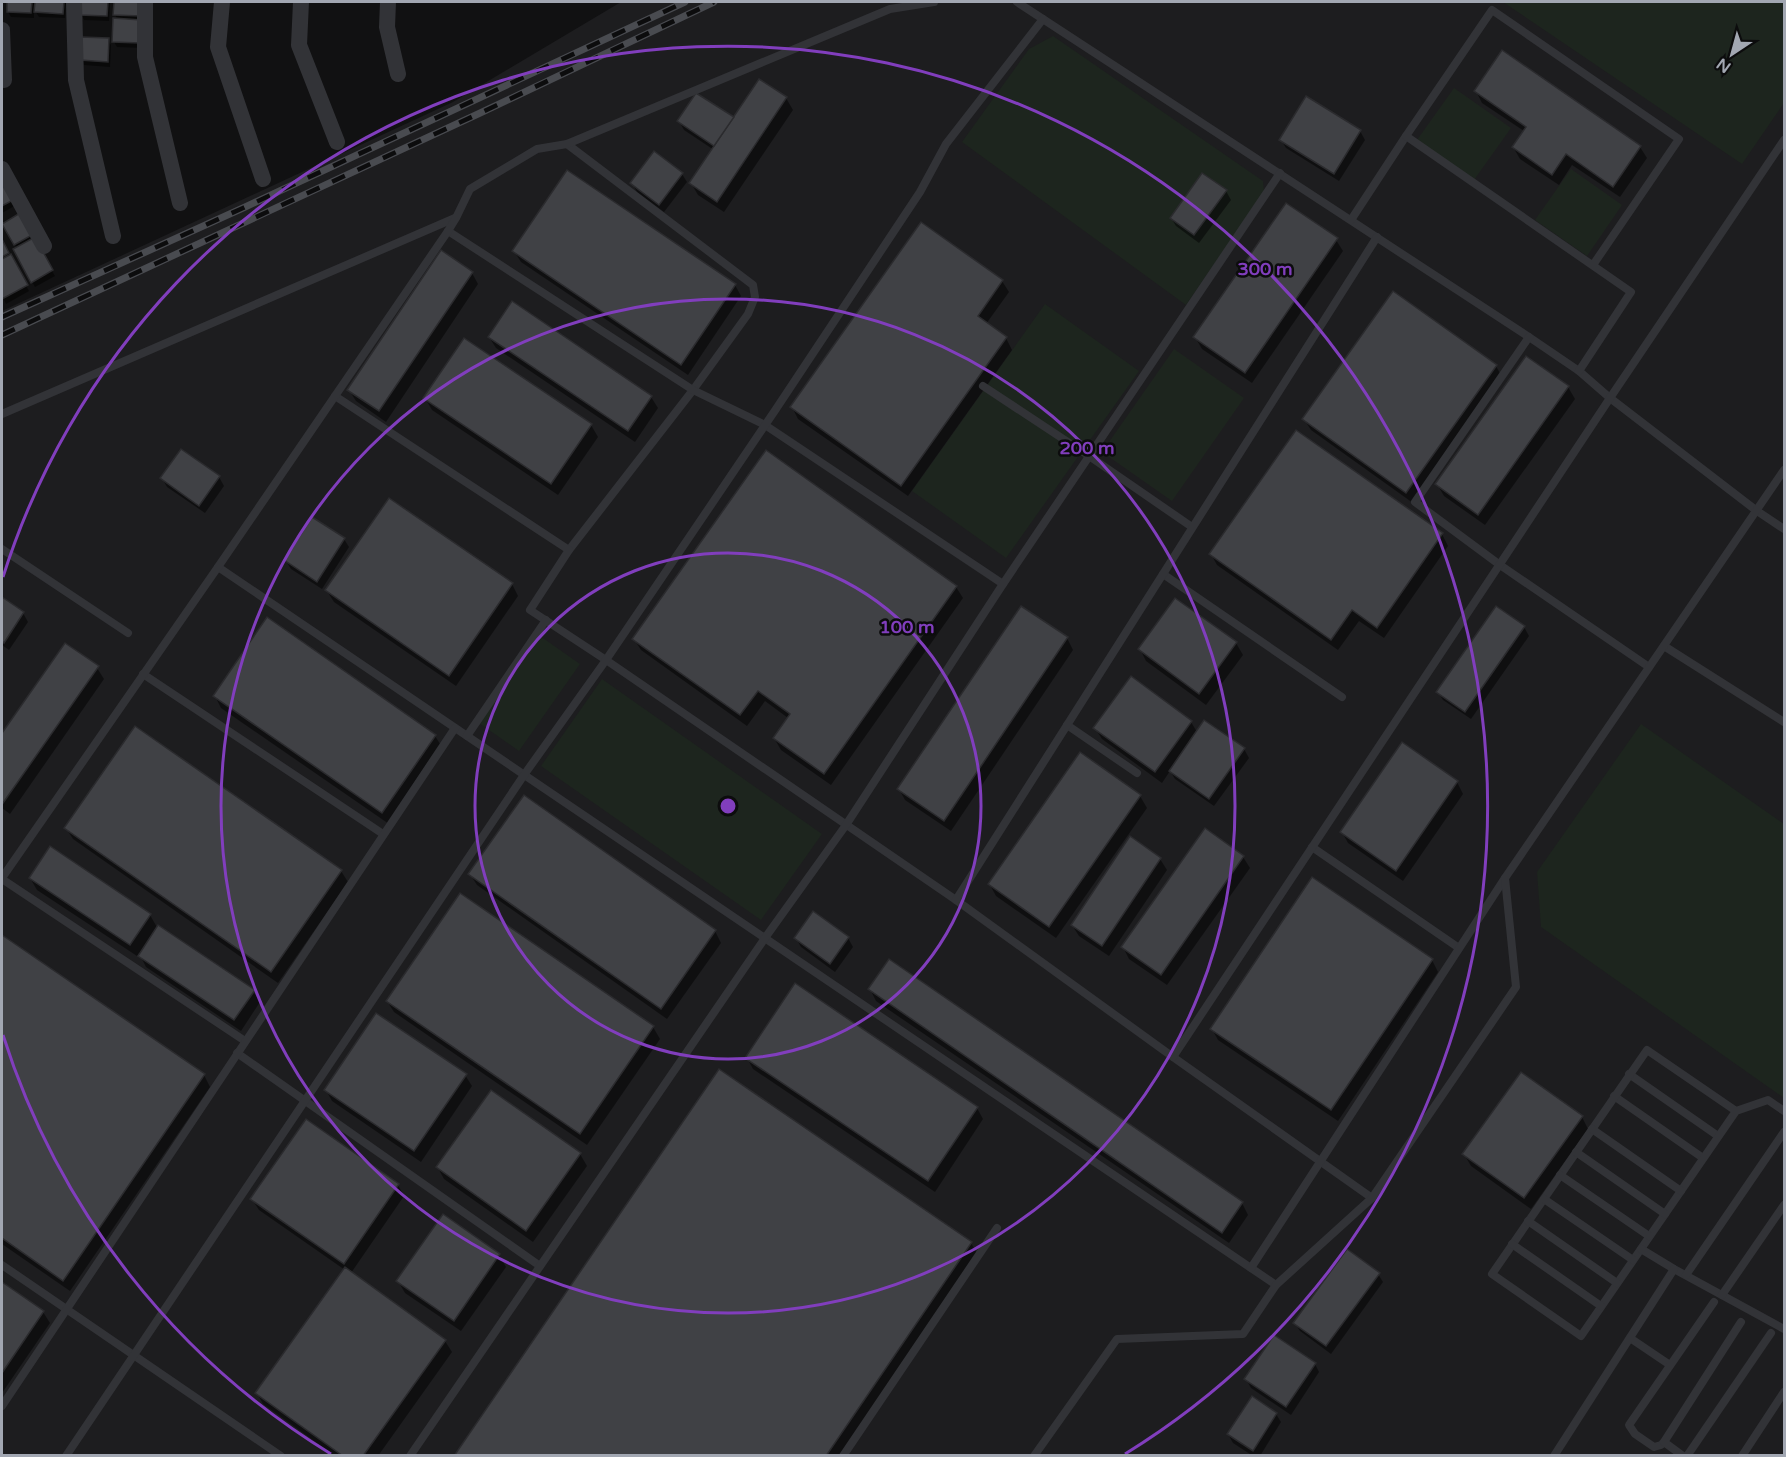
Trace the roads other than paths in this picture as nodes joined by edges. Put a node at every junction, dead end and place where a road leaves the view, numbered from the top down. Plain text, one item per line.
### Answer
1 (74, 2) edge
2 (145, 2) edge
3 (222, 2) edge
4 (301, 2) edge
5 (388, 2) edge
6 (934, 2) edge
7 (1017, 2) edge
8 (1043, 19) junction
9 (2, 30) edge
10 (398, 74) dead end
11 (4, 80) dead end
12 (1406, 136) junction
13 (1785, 140) edge
14 (337, 142) dead end
15 (567, 144) junction
16 (2, 169) edge
17 (1280, 173) junction
18 (263, 179) dead end
19 (180, 203) dead end
20 (456, 218) junction
21 (1351, 220) junction
22 (448, 231) junction
23 (113, 236) dead end
24 (1377, 237) junction
25 (44, 246) dead end
26 (1593, 265) junction
27 (1529, 337) junction
28 (1579, 371) junction
29 (983, 386) dead end
30 (693, 390) junction
31 (335, 396) junction
32 (1610, 398) junction
33 (2, 414) edge
34 (765, 425) junction
35 (1089, 456) junction
36 (1785, 470) edge
37 (1757, 511) junction
38 (1192, 528) junction
39 (1785, 529) edge
40 (2, 549) edge
41 (569, 550) junction
42 (1500, 565) junction
43 (218, 567) junction
44 (1163, 574) junction
45 (1003, 584) junction
46 (546, 620) junction
47 (128, 633) dead end
48 (1664, 646) junction
49 (606, 660) junction
50 (1649, 667) junction
51 (143, 674) junction
52 (1342, 697) dead end
53 (1785, 722) edge
54 (1067, 725) junction
55 (455, 728) junction
56 (467, 736) junction
57 (1137, 773) dead end
58 (524, 775) junction
59 (846, 825) junction
60 (383, 834) junction
61 (1312, 847) junction
62 (2, 878) edge
63 (1505, 878) junction
64 (956, 900) junction
65 (765, 938) junction
66 (1459, 948) junction
67 (245, 1041) junction
68 (237, 1053) junction
69 (1173, 1057) junction
70 (1629, 1074) junction
71 (1614, 1096) junction
72 (306, 1100) junction
73 (1736, 1111) junction
74 (1785, 1111) edge
75 (1592, 1129) junction
76 (1785, 1132) edge
77 (1719, 1136) junction
78 (1576, 1152) junction
79 (1703, 1158) junction
80 (1320, 1162) junction
81 (1560, 1175) junction
82 (1681, 1191) junction
83 (1372, 1198) junction
84 (1544, 1199) junction
85 (1785, 1205) edge
86 (1665, 1214) junction
87 (1528, 1221) junction
88 (997, 1228) dead end
89 (1649, 1236) junction
90 (1512, 1244) junction
91 (1641, 1249) junction
92 (1633, 1260) junction
93 (2, 1265) edge
94 (540, 1266) junction
95 (1251, 1268) junction
96 (1674, 1269) junction
97 (1686, 1275) junction
98 (1617, 1283) junction
99 (1276, 1285) junction
100 (1722, 1295) junction
101 (1714, 1302) dead end
102 (1601, 1306) junction
103 (66, 1309) junction
104 (1741, 1322) dead end
105 (1785, 1329) edge
106 (1771, 1333) dead end
107 (1630, 1338) junction
108 (134, 1355) junction
109 (1670, 1365) junction
110 (1785, 1392) edge
111 (2, 1406) edge
112 (1664, 1442) junction
113 (66, 1455) edge
114 (281, 1455) edge
115 (410, 1455) edge
116 (843, 1455) edge
117 (1034, 1455) edge
118 (1554, 1455) edge
119 (1685, 1455) edge
120 (1742, 1455) edge

1 - 23 street
2 - 19 street
3 - 18 street
4 - 14 street
5 - 10 street
6 - 15 lane
7 - 8 lane
8 - 17 lane
8 - 34 lane
9 - 11 street
12 - 21 lane
12 - 26 lane
12 - 26 lane
13 - 32 lane
15 - 20 lane
15 - 30 lane
16 - 25 street
17 - 21 lane
17 - 35 lane
20 - 22 lane
20 - 33 lane
21 - 24 lane
22 - 30 lane
22 - 31 lane
24 - 27 lane
24 - 38 lane
26 - 28 lane
27 - 28 lane
27 - 42 lane
28 - 32 lane
29 - 35 lane
30 - 34 lane
30 - 41 lane
31 - 41 lane
31 - 43 lane
32 - 37 lane
32 - 42 lane
34 - 45 lane
34 - 49 lane
35 - 38 lane
35 - 45 lane
36 - 37 lane
37 - 39 lane
37 - 48 lane
38 - 44 lane
40 - 47 lane
41 - 46 lane
42 - 50 lane
42 - 61 lane
43 - 51 lane
43 - 55 lane
44 - 52 lane
44 - 54 lane
45 - 59 lane
46 - 49 lane
46 - 56 lane
48 - 50 lane
48 - 53 lane
49 - 58 lane
49 - 59 lane
50 - 63 lane
51 - 60 lane
51 - 62 lane
54 - 57 lane
54 - 64 lane
55 - 56 lane
55 - 60 lane
56 - 58 lane
58 - 65 lane
58 - 72 lane
59 - 64 lane
59 - 65 lane
60 - 67 lane
61 - 66 lane
61 - 69 lane
62 - 67 lane
63 - 66 lane
63 - 83 lane
64 - 69 lane
65 - 94 lane
65 - 95 lane
66 - 80 lane
67 - 68 lane
68 - 72 lane
68 - 103 lane
69 - 80 lane
70 - 71 lane
70 - 73 lane
70 - 77 lane
71 - 75 lane
71 - 79 lane
72 - 94 lane
72 - 108 lane
73 - 74 lane
73 - 77 lane
75 - 78 lane
75 - 82 lane
76 - 97 lane
77 - 79 lane
78 - 81 lane
78 - 86 lane
79 - 82 lane
80 - 83 lane
80 - 95 lane
81 - 84 lane
81 - 89 lane
82 - 86 lane
83 - 99 lane
84 - 87 lane
84 - 92 lane
85 - 100 lane
86 - 89 lane
87 - 90 lane
87 - 98 lane
88 - 116 lane
89 - 91 lane
90 - 102 lane
90 - 102 lane
91 - 92 lane
91 - 96 lane
92 - 98 lane
93 - 103 lane
94 - 115 lane
95 - 99 lane
96 - 97 lane
96 - 107 lane
97 - 100 lane
98 - 102 lane
99 - 117 lane
100 - 105 lane
101 - 109 lane
103 - 108 lane
103 - 111 lane
104 - 112 lane
106 - 119 lane
107 - 109 lane
107 - 118 lane
108 - 113 lane
108 - 114 lane
109 - 112 lane
110 - 120 lane
112 - 119 lane

